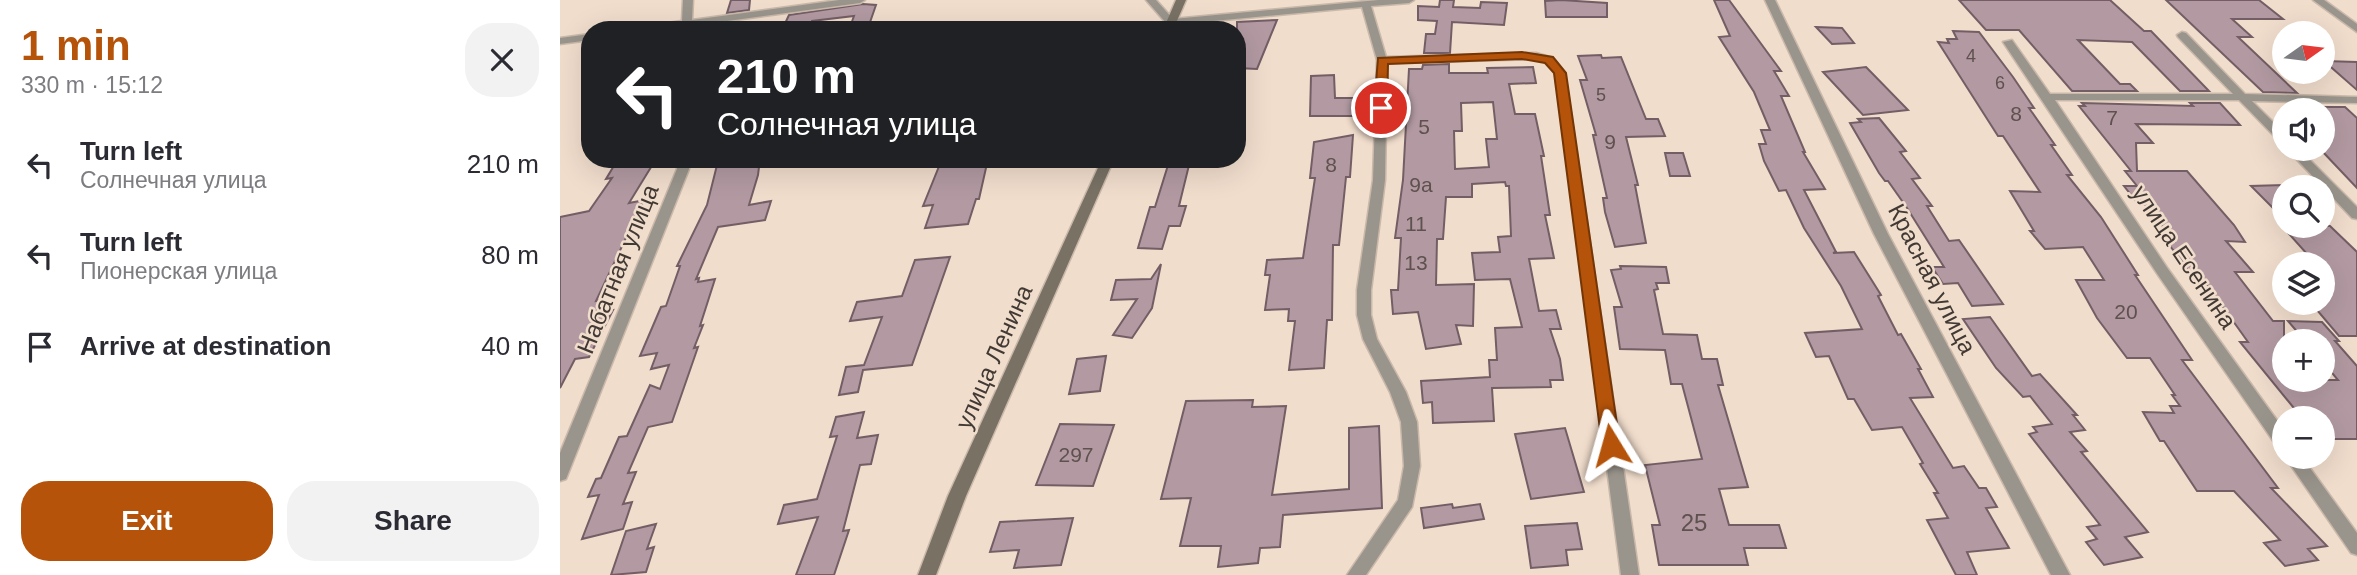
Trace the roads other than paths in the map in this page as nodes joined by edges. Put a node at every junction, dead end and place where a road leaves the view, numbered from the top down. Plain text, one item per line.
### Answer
1 (688, 0) edge
2 (860, 0) edge
3 (1151, 0) edge
4 (1181, 0) edge
5 (1409, 0) edge
6 (1769, 0) edge
7 (2318, 0) edge
8 (1366, 5) junction
9 (687, 21) edge
10 (720, 21) edge
11 (1166, 21) edge
12 (1172, 21) edge
13 (1217, 21) edge
14 (2357, 29) edge
15 (2182, 34) dead end
16 (581, 38) edge
17 (560, 41) edge
18 (2008, 42) dead end
19 (1382, 60) junction
20 (2047, 97) junction
21 (2242, 97) junction
22 (2357, 100) edge
23 (2272, 128) edge
24 (2304, 161) edge
25 (683, 168) edge
26 (1104, 168) edge
27 (2357, 215) edge
28 (2272, 426) edge
29 (2302, 469) edge
30 (560, 474) edge
31 (2357, 547) edge
32 (927, 575) edge
33 (1356, 575) edge
34 (1630, 575) edge
35 (2061, 575) edge

1 - 9 street
2 - 10 street
3 - 11 street
4 - 12 street
5 - 8 street
6 - 35 street, Красная улица
7 - 14 street
8 - 13 street
8 - 19 street
15 - 21 street
16 - 17 street
18 - 20 street, улица Есенина
19 - 33 street
19 - 34 street
20 - 21 street
20 - 28 street, улица Есенина
21 - 22 street
21 - 23 street
24 - 27 street
25 - 30 street, Набатная улица
26 - 32 street, улица Ленина
29 - 31 street

